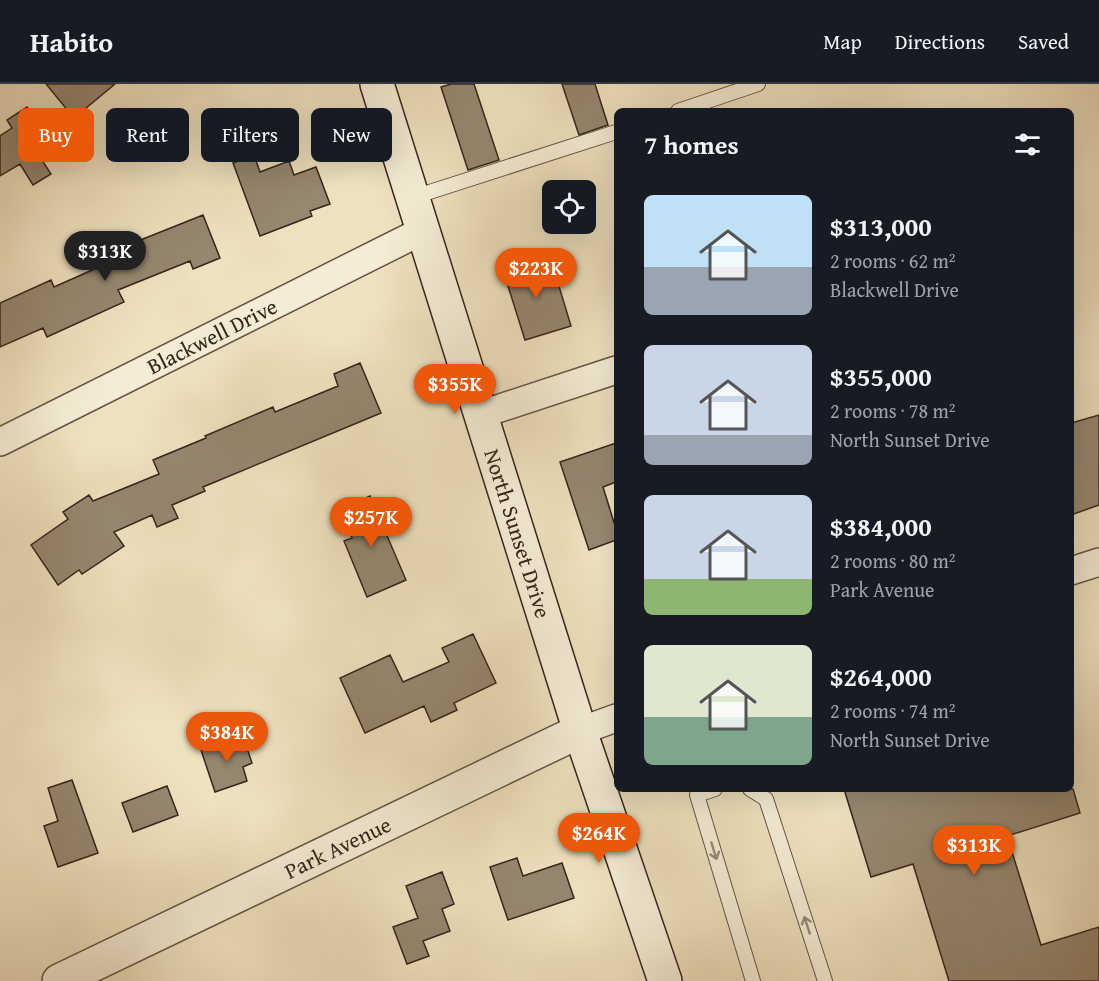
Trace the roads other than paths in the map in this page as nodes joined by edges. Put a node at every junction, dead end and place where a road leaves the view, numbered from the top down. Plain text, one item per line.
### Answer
1 (377, 84) edge
2 (758, 84) edge
3 (687, 108) edge
4 (614, 133) edge
5 (414, 197) junction
6 (424, 230) junction
7 (614, 371) edge
8 (482, 414) junction
9 (0, 442) edge
10 (1099, 562) edge
11 (1074, 570) edge
12 (614, 719) edge
13 (580, 731) junction
14 (706, 792) edge
15 (755, 792) edge
16 (59, 981) edge
17 (665, 981) edge
18 (753, 981) edge
19 (825, 981) edge

1 - 5 main road, North Sunset Drive
2 - 3 lane
4 - 5 lane
5 - 6 main road, North Sunset Drive
6 - 8 main road, North Sunset Drive
6 - 9 street, Blackwell Drive
7 - 8 street
8 - 13 main road, North Sunset Drive
10 - 11 street
12 - 13 street, Park Avenue
13 - 16 main road, Park Avenue
13 - 17 main road, North Sunset Drive
14 -> 18 lane
19 -> 15 lane

